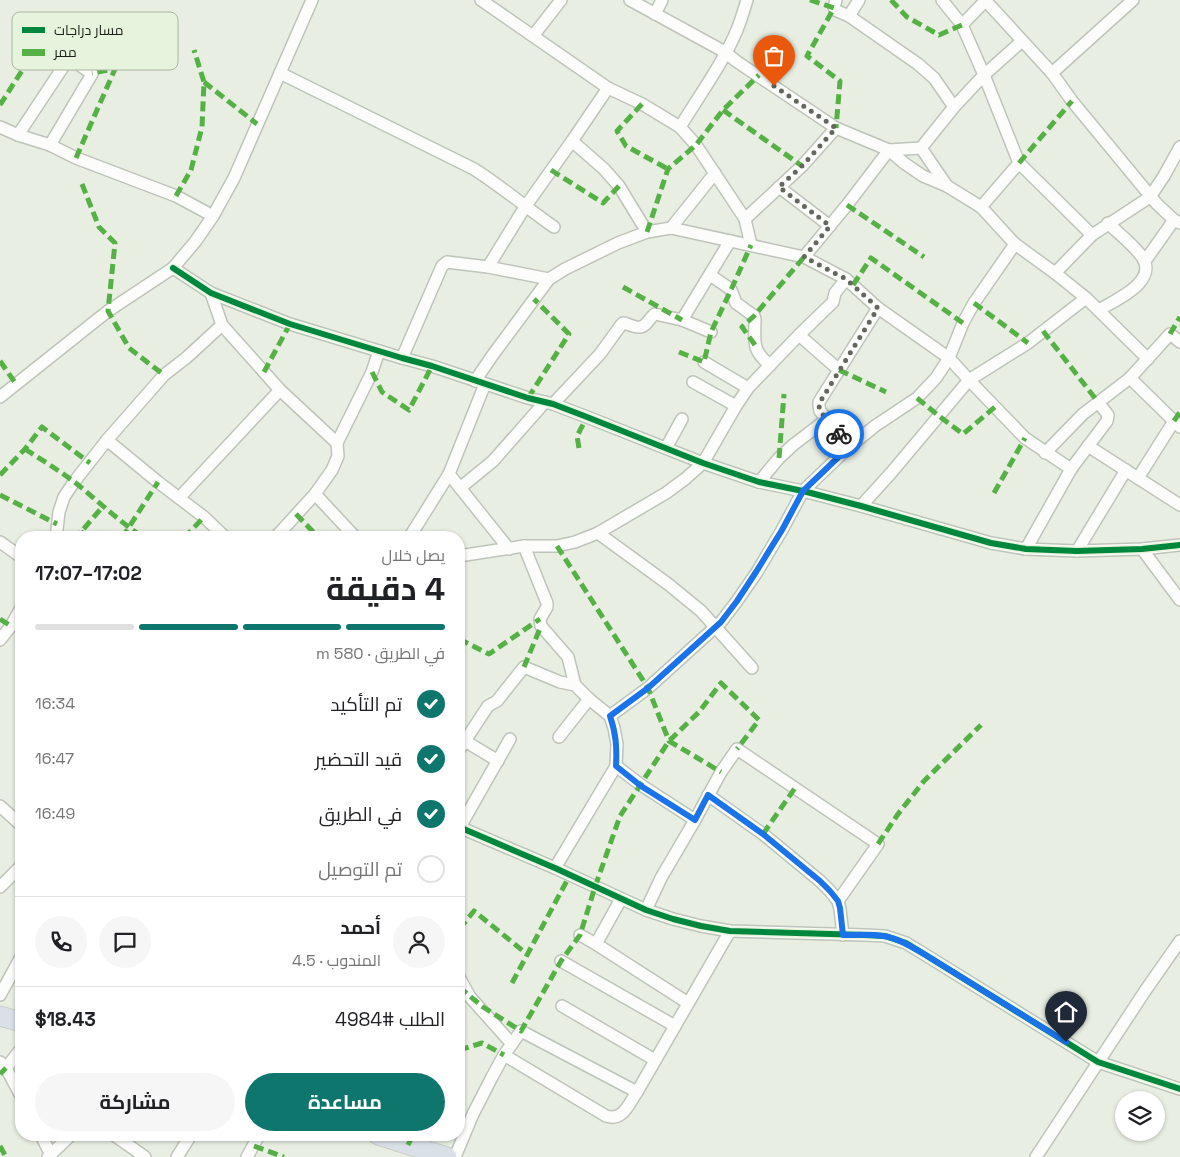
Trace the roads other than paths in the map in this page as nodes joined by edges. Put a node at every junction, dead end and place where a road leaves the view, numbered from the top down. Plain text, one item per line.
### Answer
1 (312, 0) edge
2 (481, 0) edge
3 (561, 0) edge
4 (630, 0) edge
5 (662, 0) edge
6 (747, 0) edge
7 (836, 0) edge
8 (859, 0) edge
9 (942, 0) edge
10 (986, 0) edge
11 (1133, 0) edge
12 (655, 14) junction
13 (849, 16) junction
14 (962, 25) junction
15 (533, 36) junction
16 (1022, 41) junction
17 (726, 52) junction
18 (61, 70) edge
19 (87, 70) edge
20 (280, 73) junction
21 (1052, 73) junction
22 (984, 75) junction
23 (608, 88) junction
24 (954, 107) junction
25 (0, 127) edge
26 (680, 127) junction
27 (836, 128) junction
28 (18, 135) junction
29 (572, 141) junction
30 (50, 145) junction
31 (1180, 147) edge
32 (921, 148) junction
33 (889, 150) junction
34 (1019, 163) junction
35 (715, 173) junction
36 (947, 186) junction
37 (779, 187) junction
38 (1150, 197) junction
39 (525, 207) junction
40 (981, 207) junction
41 (213, 216) junction
42 (745, 219) junction
43 (1177, 221) edge
44 (1108, 223) junction
45 (830, 226) junction
46 (554, 227) dead end
47 (672, 228) junction
48 (647, 232) junction
49 (1092, 234) junction
50 (730, 241) junction
51 (1015, 244) junction
52 (751, 245) junction
53 (804, 257) junction
54 (1145, 261) junction
55 (488, 267) junction
56 (173, 268) junction
57 (1055, 273) junction
58 (710, 275) junction
59 (549, 279) junction
60 (846, 279) junction
61 (211, 294) junction
62 (1086, 298) junction
63 (878, 308) junction
64 (1099, 310) junction
65 (682, 320) junction
66 (222, 325) junction
67 (711, 332) dead end
68 (799, 334) junction
69 (1180, 342) edge
70 (379, 351) junction
71 (402, 358) junction
72 (949, 358) junction
73 (1148, 359) junction
74 (704, 362) dead end
75 (770, 365) junction
76 (839, 370) junction
77 (1130, 378) junction
78 (969, 380) junction
79 (480, 382) junction
80 (693, 382) dead end
81 (748, 388) junction
82 (280, 390) junction
83 (0, 397) edge
84 (1098, 402) junction
85 (549, 403) junction
86 (736, 406) junction
87 (682, 419) dead end
88 (827, 419) junction
89 (1177, 424) edge
90 (107, 440) junction
91 (337, 443) junction
92 (1088, 446) junction
93 (849, 447) junction
94 (666, 448) junction
95 (1046, 453) junction
96 (703, 463) junction
97 (1071, 469) junction
98 (1126, 470) junction
99 (449, 474) junction
100 (1138, 478) junction
101 (759, 482) junction
102 (460, 488) junction
103 (803, 491) junction
104 (315, 494) junction
105 (179, 498) junction
106 (1180, 505) edge
107 (861, 506) junction
108 (57, 531) edge
109 (219, 531) edge
110 (281, 531) edge
111 (349, 531) edge
112 (413, 531) edge
113 (598, 533) junction
114 (0, 542) edge
115 (1180, 545) edge
116 (524, 546) junction
117 (509, 549) junction
118 (1026, 549) junction
119 (1142, 549) junction
120 (1077, 551) junction
121 (15, 553) edge
122 (465, 555) edge
123 (1180, 600) edge
124 (15, 619) edge
125 (714, 627) junction
126 (0, 640) edge
127 (752, 668) dead end
128 (575, 685) junction
129 (589, 699) junction
130 (610, 716) junction
131 (559, 737) dead end
132 (510, 739) dead end
133 (465, 740) edge
134 (465, 746) edge
135 (498, 761) junction
136 (616, 766) junction
137 (708, 795) junction
138 (0, 808) edge
139 (465, 818) edge
140 (15, 820) edge
141 (695, 820) junction
142 (465, 829) edge
143 (555, 868) junction
144 (15, 872) edge
145 (0, 886) edge
146 (621, 899) junction
147 (838, 901) junction
148 (646, 910) junction
149 (730, 932) junction
150 (580, 935) dead end
151 (843, 935) junction
152 (1180, 941) edge
153 (596, 944) junction
154 (561, 961) dead end
155 (15, 968) edge
156 (465, 988) edge
157 (0, 995) edge
158 (688, 1003) junction
159 (562, 1006) dead end
160 (0, 1016) edge
161 (15, 1020) edge
162 (675, 1026) junction
163 (512, 1044) junction
164 (15, 1054) edge
165 (504, 1055) junction
166 (655, 1060) junction
167 (1098, 1062) junction
168 (3, 1065) edge
169 (15, 1086) edge
170 (1180, 1089) edge
171 (636, 1092) junction
172 (465, 1132) edge
173 (43, 1141) edge
174 (65, 1141) edge
175 (122, 1141) edge
176 (187, 1141) edge
177 (256, 1141) edge
178 (397, 1141) edge
179 (461, 1141) edge
180 (49, 1156) edge
181 (145, 1157) edge
182 (177, 1157) edge
183 (248, 1157) edge
184 (448, 1157) edge
185 (454, 1157) edge
186 (1036, 1157) edge

1 - 20 street
2 - 15 street
3 - 15 street
4 - 12 street
5 - 12 street
6 - 17 street
7 - 13 street
8 - 13 street
9 - 14 street
10 - 14 street
10 - 16 street
11 - 21 street
12 - 17 street
13 - 24 street
14 - 22 street
15 - 23 street
16 - 21 street
16 - 22 street
17 - 26 street
17 - 27 street
18 - 28 street
19 - 30 street
20 - 39 street
20 - 41 street
21 - 38 street
22 - 24 street
22 - 34 street
23 - 26 street
23 - 29 street
24 - 32 street
25 - 28 street
26 - 35 street
27 - 33 street
27 - 37 street
28 - 30 street
29 - 39 street
29 - 48 street
30 - 41 street
31 - 38 street
32 - 33 street
32 - 36 street
33 - 36 street
33 - 45 street
34 - 40 street
34 - 49 street
35 - 42 street
35 - 47 street
36 - 40 street
37 - 42 street
37 - 45 street
38 - 43 street
38 - 44 street
39 - 46 street
39 - 55 street
40 - 51 street
41 - 56 street
42 - 52 street
43 - 54 street
44 - 49 street
44 - 54 street
45 - 53 street
47 - 48 street
47 - 50 street
48 - 59 street
49 - 57 street
50 - 52 street
50 - 58 street
51 - 57 street
51 - 72 street
52 - 53 street
53 - 60 street
54 - 64 street
55 - 59 street
55 - 71 street
56 - 61 street
56 - 83 street
57 - 62 street
58 - 65 street
58 - 75 street
59 - 79 street
60 - 63 street
60 - 68 street
61 - 66 street
61 - 70 street
62 - 64 street
62 - 78 street
63 - 72 street
63 - 76 street
64 - 73 street
65 - 67 street
65 - 85 street
66 - 82 street
66 - 90 street
68 - 75 street
68 - 76 street
69 - 73 street
70 - 71 street
70 - 91 street
71 - 79 street
72 - 78 street
72 - 93 street
73 - 77 street
74 - 81 street
75 - 81 street
76 - 88 street
77 - 84 street
77 - 89 street
78 - 95 street
78 - 107 street
79 - 85 street
79 - 99 street
80 - 86 street
81 - 86 street
82 - 91 street
82 - 105 street
84 - 92 street
84 - 95 street
85 - 94 street
85 - 102 street
86 - 96 street
87 - 94 street
88 - 93 street
88 - 101 street
89 - 100 street
90 - 105 street
90 - 108 street
91 - 104 street
92 - 97 street
92 - 98 street
93 - 103 street
94 - 96 street
95 - 97 street
96 - 101 street
96 - 113 street
97 - 118 street
98 - 100 street
98 - 120 street
99 - 102 street
99 - 112 street
100 - 106 street
101 - 103 street
102 - 117 street
103 - 107 street
103 - 125 street
104 - 110 street
104 - 111 street
105 - 109 street
107 - 118 street
113 - 116 street
113 - 125 street
114 - 121 street
115 - 119 street
116 - 117 street
116 - 128 street
117 - 122 street
118 - 120 street
119 - 120 street
119 - 123 street
124 - 126 street
125 - 127 street
125 - 130 street
128 - 129 street
128 - 133 street
129 - 130 street
129 - 131 street
130 - 136 street
132 - 135 street
134 - 135 street
135 - 139 street
136 - 141 street
136 - 143 street
137 - 141 street
137 - 147 street
137 - 147 street
138 - 140 street
141 - 148 street
142 - 143 street
143 - 146 street
144 - 145 street
146 - 148 street
146 - 153 street
147 - 151 street
148 - 149 street
149 - 151 street
149 - 158 street
150 - 153 street
151 - 167 street
152 - 167 street
153 - 158 street
154 - 162 street
155 - 157 street
156 - 163 street
158 - 162 street
159 - 166 street
160 - 161 highway
162 - 166 street
163 - 165 street
163 - 171 street
164 - 168 street
165 - 171 street
165 - 172 street
166 - 171 street
167 - 170 street
167 - 186 street
168 - 169 street
173 - 180 street
174 - 180 street
175 - 181 street
176 - 182 street
177 - 183 street
178 - 184 highway
179 - 185 street

